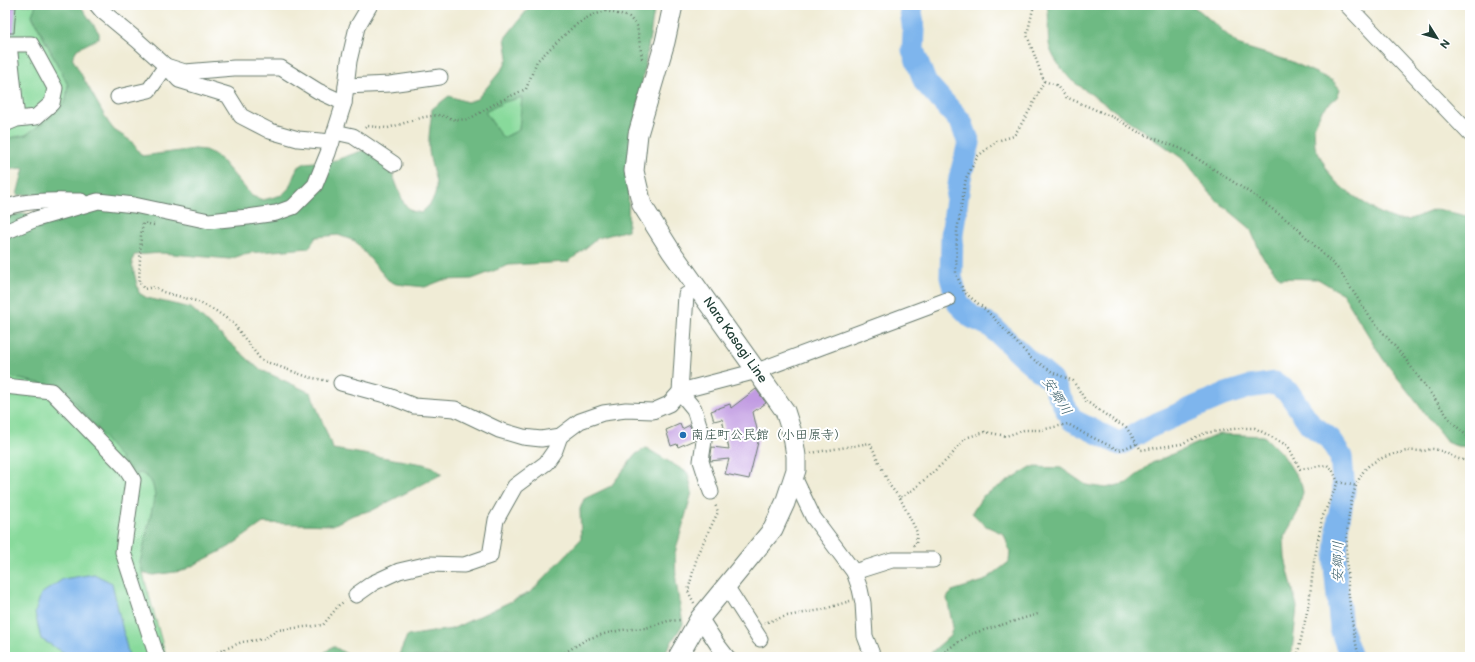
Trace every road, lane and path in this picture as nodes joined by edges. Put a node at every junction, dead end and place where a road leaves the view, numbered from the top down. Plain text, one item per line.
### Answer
1 (97, 5) edge
2 (370, 5) edge
3 (673, 5) edge
4 (1032, 5) edge
5 (1346, 5) edge
6 (648, 61) dead end
7 (166, 66) junction
8 (440, 77) dead end
9 (1044, 81) junction
10 (346, 86) junction
11 (118, 97) dead end
12 (344, 103) junction
13 (11, 122) edge
14 (1470, 134) edge
15 (353, 136) junction
16 (333, 137) junction
17 (394, 164) dead end
18 (98, 201) junction
19 (5, 208) edge
20 (156, 225) dead end
21 (5, 232) edge
22 (698, 288) junction
23 (947, 300) dead end
24 (756, 371) junction
25 (341, 383) joint
26 (5, 386) edge
27 (680, 392) junction
28 (560, 436) junction
29 (1470, 439) edge
30 (1136, 444) junction
31 (796, 456) junction
32 (1470, 460) edge
33 (794, 477) junction
34 (1338, 482) junction
35 (1357, 486) junction
36 (711, 492) joint
37 (900, 498) junction
38 (910, 546) dead end
39 (933, 560) dead end
40 (854, 572) junction
41 (726, 586) junction
42 (356, 595) joint
43 (862, 597) junction
44 (1038, 614) dead end
45 (700, 618) junction
46 (756, 633) joint
47 (157, 657) edge
48 (206, 657) edge
49 (558, 657) edge
50 (678, 657) edge
51 (727, 657) edge
52 (873, 657) edge
53 (939, 657) edge
54 (1297, 657) edge
55 (1360, 657) edge

1 - 7 street
2 - 10 street
3 - 22 main road, Nara Kasagi Line
4 - 9 path
5 - 14 street
6 - 15 path
7 - 11 street
7 - 12 street
7 - 16 street
8 - 10 street
9 - 29 path
9 - 30 path
10 - 12 street
12 - 16 street
13 - 13 street
15 - 16 street
15 - 17 street
16 - 18 street
18 - 19 street
18 - 21 street
20 - 25 path
22 - 24 main road, Nara Kasagi Line
22 - 27 street
23 - 24 street
24 - 27 street
24 - 31 main road, Nara Kasagi Line
25 - 28 street
26 - 47 street
27 - 28 street
27 - 36 street
28 - 42 street
30 - 34 path
30 - 37 path
31 - 33 main road, Nara Kasagi Line
31 - 37 path
32 - 35 path
33 - 40 street
33 - 41 main road, Nara Kasagi Line
34 - 35 path
34 - 54 path
35 - 55 path
36 - 45 path
37 - 38 path
39 - 40 street
40 - 43 street
41 - 45 main road, Nara Kasagi Line
41 - 46 street
42 - 48 path
43 - 46 path
43 - 52 street
44 - 53 path
45 - 49 path
45 - 50 main road, Nara Kasagi Line
45 - 51 street

